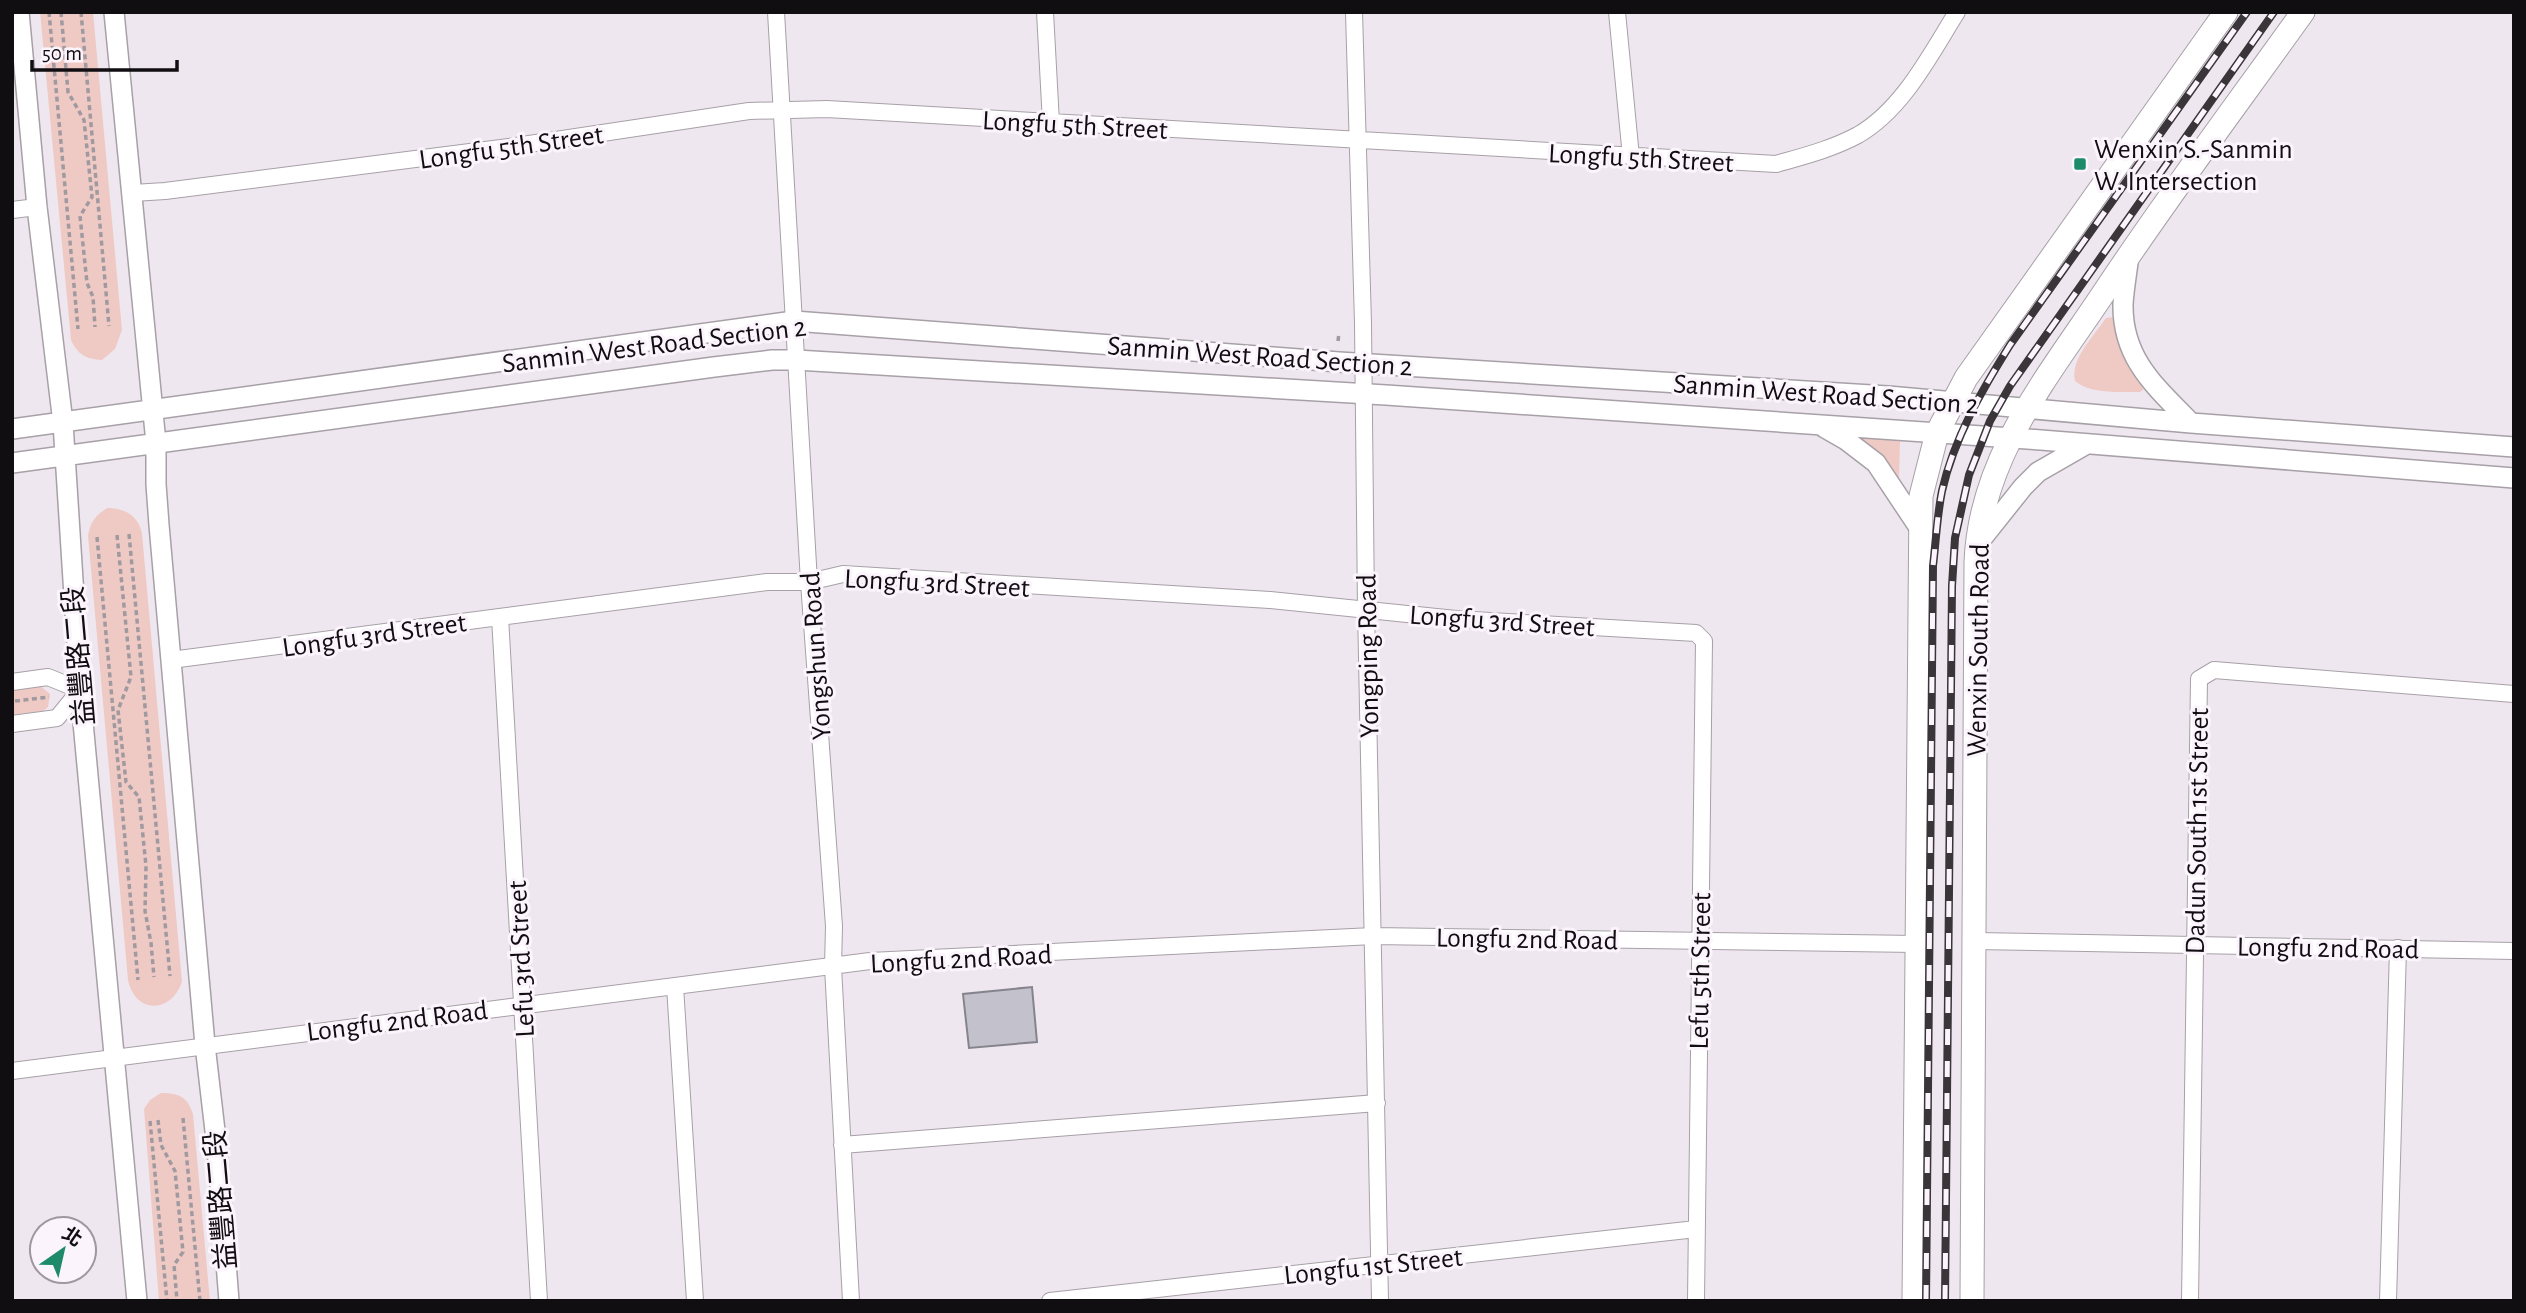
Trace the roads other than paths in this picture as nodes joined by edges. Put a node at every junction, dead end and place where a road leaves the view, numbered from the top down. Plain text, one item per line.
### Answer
1 (19, 12) edge
2 (114, 12) edge
3 (776, 12) edge
4 (1045, 12) edge
5 (1354, 12) edge
6 (1617, 12) edge
7 (1957, 12) edge
8 (2226, 12) edge
9 (2303, 12) edge
10 (782, 111) junction
11 (1051, 123) junction
12 (1359, 141) junction
13 (1631, 157) junction
14 (133, 193) junction
15 (37, 207) junction
16 (12, 211) edge
17 (2129, 256) junction
18 (794, 321) junction
19 (796, 359) junction
20 (1363, 363) junction
21 (1363, 393) junction
22 (1953, 401) junction
23 (2025, 409) junction
24 (152, 411) junction
25 (63, 423) junction
26 (2191, 423) junction
27 (1821, 425) junction
28 (12, 429) edge
29 (1937, 433) junction
30 (2009, 439) junction
31 (156, 443) junction
32 (2085, 445) junction
33 (2514, 447) edge
34 (65, 456) junction
35 (12, 463) edge
36 (2514, 478) edge
37 (1920, 529) junction
38 (1976, 546) junction
39 (809, 582) junction
40 (1366, 608) junction
41 (500, 617) junction
42 (1703, 641) joint
43 (171, 660) junction
44 (12, 681) edge
45 (80, 690) junction
46 (2514, 694) edge
47 (12, 724) edge
48 (1373, 936) junction
49 (1699, 940) junction
50 (1975, 941) junction
51 (1916, 944) junction
52 (2194, 945) junction
53 (2398, 948) junction
54 (2514, 951) edge
55 (833, 967) junction
56 (675, 986) junction
57 (522, 1004) junction
58 (205, 1045) junction
59 (115, 1056) junction
60 (12, 1071) edge
61 (1377, 1103) junction
62 (842, 1145) junction
63 (1696, 1229) junction
64 (1379, 1264) junction
65 (137, 1301) edge
66 (229, 1301) edge
67 (539, 1301) edge
68 (695, 1301) edge
69 (851, 1301) edge
70 (1050, 1301) edge
71 (1380, 1301) edge
72 (1696, 1301) edge
73 (1913, 1301) edge
74 (1972, 1301) edge
75 (2190, 1301) edge
76 (2388, 1301) edge

1 - 15 street, 益豐路二段
2 - 14 street, 益豐路二段
3 - 10 street, Yongshun Road
4 - 11 street
5 - 12 street, Yongping Road
6 - 13 street
7 - 13 street, Longfu 5th Street
8 - 22 main road, Wenxin South Road
9 - 17 main road, Wenxin South Road
10 - 11 street, Longfu 5th Street
10 - 14 street, Longfu 5th Street
10 - 18 street, Yongshun Road
11 - 12 street, Longfu 5th Street
12 - 13 street, Longfu 5th Street
12 - 20 street, Yongping Road
14 - 24 street, 益豐路二段
15 - 16 street
15 - 25 street, 益豐路二段
17 - 23 main road, Wenxin South Road
17 - 26 street
18 - 19 street, Yongshun Road
18 - 20 street, Sanmin West Road Section 2
18 - 24 street, Sanmin West Road Section 2
19 - 21 street, Sanmin West Road Section 2
19 - 31 street, Sanmin West Road Section 2
19 - 39 street, Yongshun Road
20 - 21 street, Yongping Road
20 - 22 street, Sanmin West Road Section 2
21 - 27 street, Sanmin West Road Section 2
21 - 40 street, Yongping Road
22 - 23 street, Sanmin West Road Section 2
22 - 29 main road, Wenxin South Road
23 - 26 street, Sanmin West Road Section 2
23 - 30 main road, Wenxin South Road
24 - 25 street, Sanmin West Road Section 2
24 - 31 street, 益豐路二段
25 - 28 street, Sanmin West Road Section 2
25 - 34 street, 益豐路二段
26 - 33 street, Sanmin West Road Section 2
27 - 29 street, Sanmin West Road Section 2
27 - 37 street
29 - 30 street, Sanmin West Road Section 2
29 - 37 main road, Wenxin South Road
30 - 32 street, Sanmin West Road Section 2
30 - 38 main road, Wenxin South Road
31 - 34 street, Sanmin West Road Section 2
31 - 43 street, 益豐路二段
32 - 36 street, Sanmin West Road Section 2
32 - 38 street
34 - 35 street, Sanmin West Road Section 2
34 - 45 street, 益豐路二段
37 - 51 main road, Wenxin South Road
38 - 50 main road, Wenxin South Road
39 - 40 street, Longfu 3rd Street
39 - 41 street, Longfu 3rd Street
39 - 55 street, Yongshun Road
40 - 42 street, Longfu 3rd Street
40 - 48 street, Yongping Road
41 - 43 street, Longfu 3rd Street
41 - 57 street, Lefu 3rd Street
42 - 49 street, Lefu 5th Street
43 - 58 street, 益豐路二段
44 - 45 street
45 - 47 street
45 - 59 street, 益豐路二段
46 - 52 street, Dadun South 1st Street
48 - 49 street, Longfu 2nd Road
48 - 55 street, Longfu 2nd Road
48 - 61 street, Yongping Road
49 - 51 street, Longfu 2nd Road
49 - 63 street, Lefu 5th Street
50 - 52 street, Longfu 2nd Road
50 - 74 main road, Wenxin South Road
51 - 73 main road, Wenxin South Road
52 - 53 street, Longfu 2nd Road
52 - 75 street, Dadun South 1st Street
53 - 54 street, Longfu 2nd Road
53 - 76 street
55 - 56 street, Longfu 2nd Road
55 - 62 street, Yongshun Road
56 - 57 street, Longfu 2nd Road
56 - 68 street
57 - 58 street, Longfu 2nd Road
57 - 67 street, Lefu 3rd Street
58 - 59 street, Longfu 2nd Road
58 - 66 street, 益豐路二段
59 - 60 street, Longfu 2nd Road
59 - 65 street, 益豐路二段
61 - 62 street
61 - 64 street, Yongping Road
62 - 69 street, Yongshun Road
63 - 64 street, Longfu 1st Street
63 - 72 street, Lefu 5th Street
64 - 70 street, Longfu 1st Street
64 - 71 street, Yongping Road

